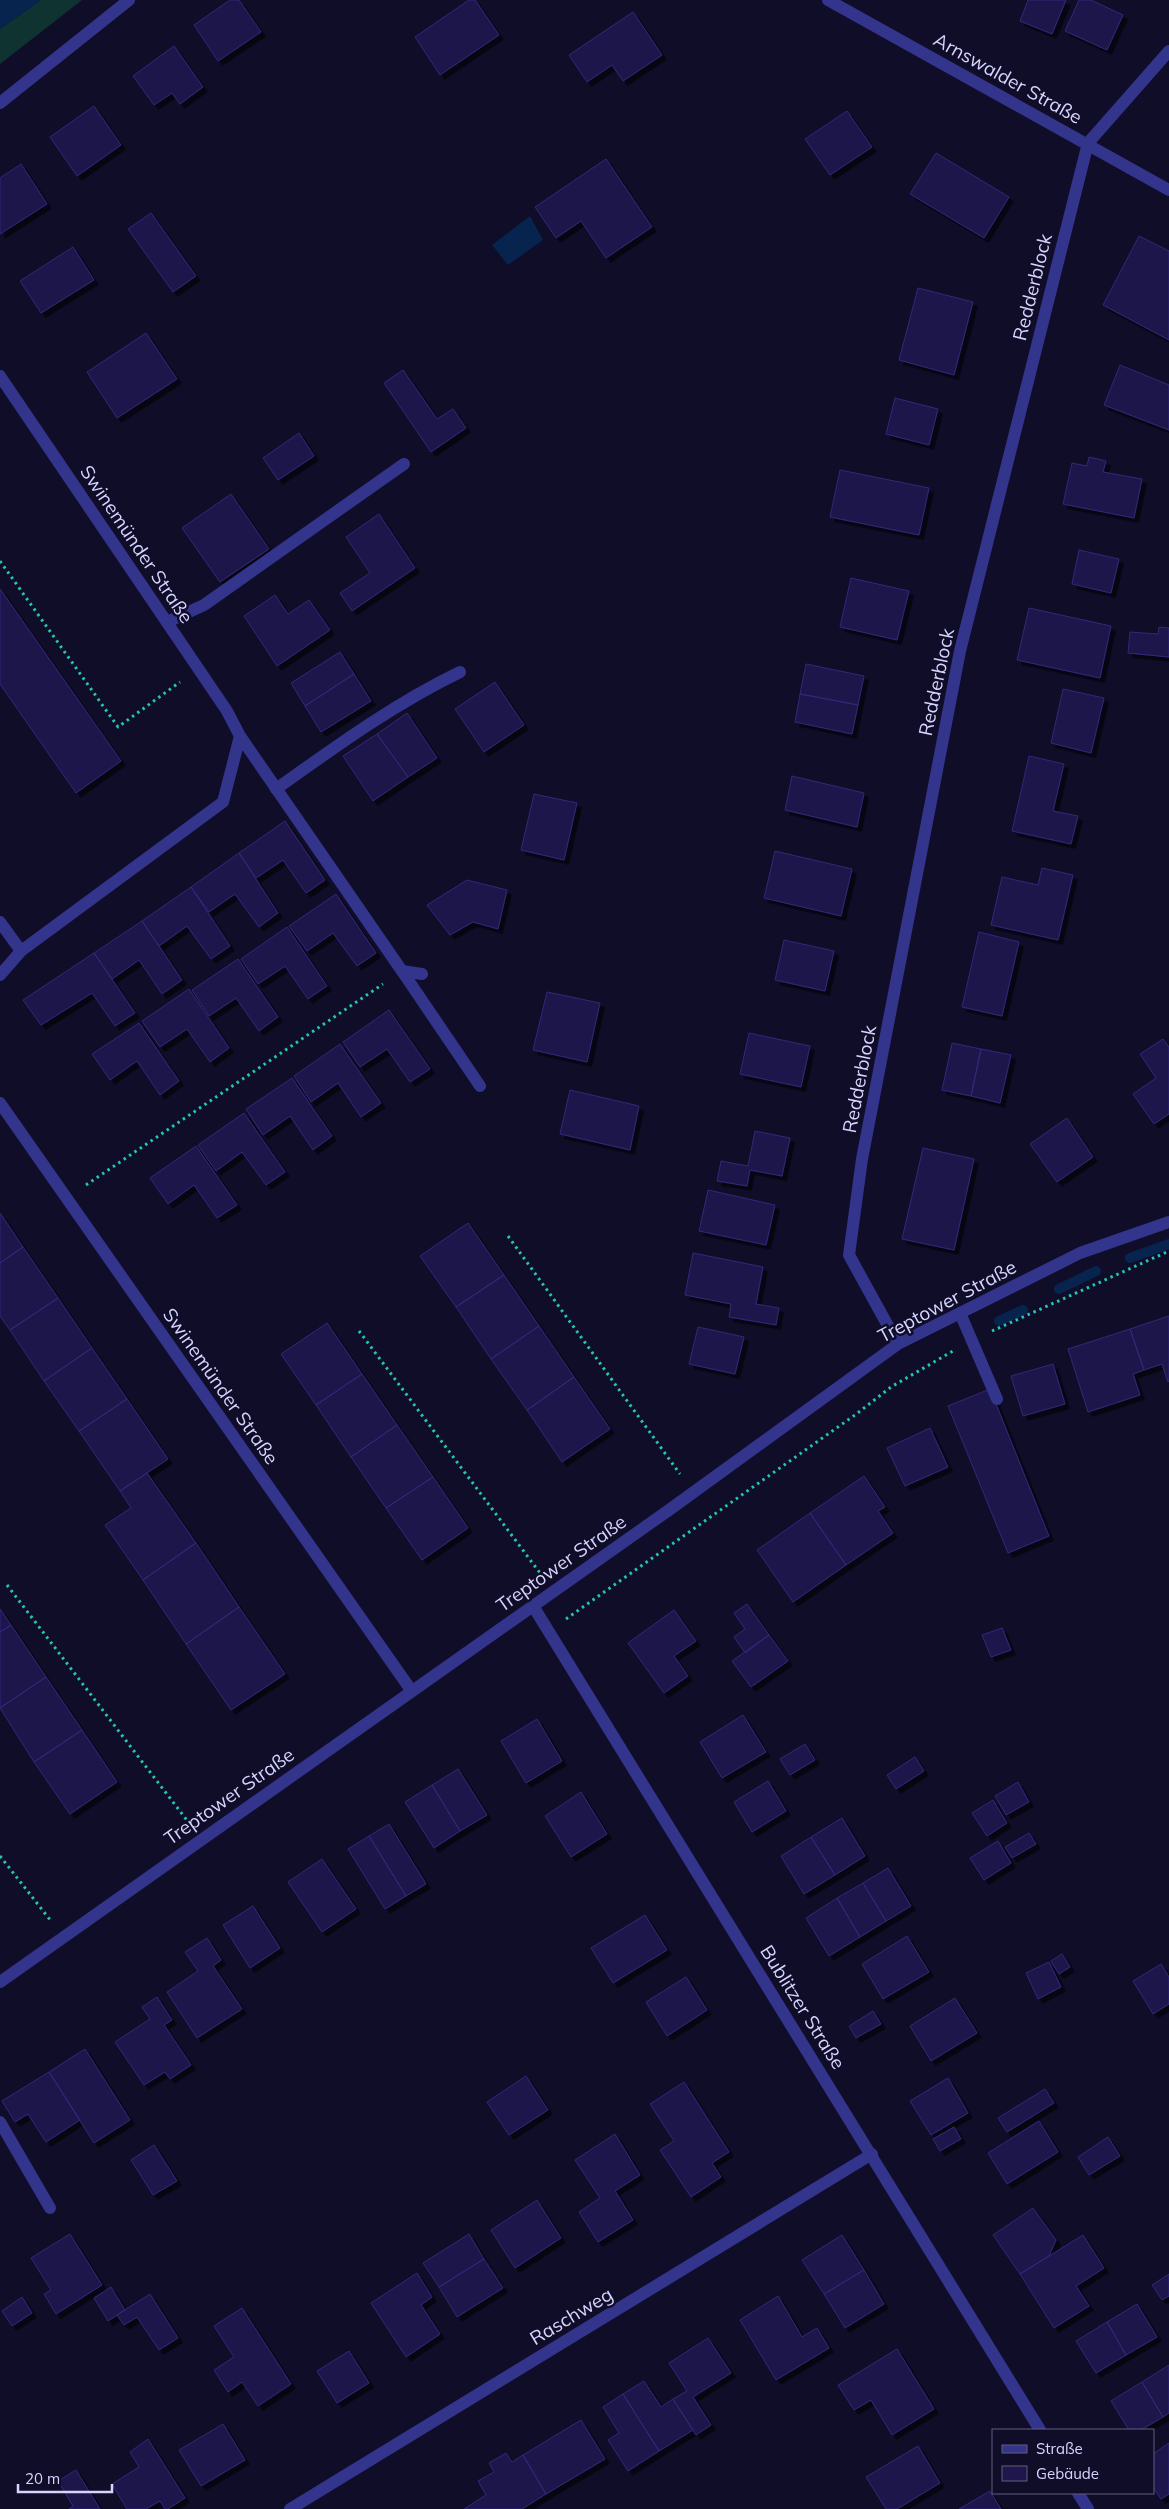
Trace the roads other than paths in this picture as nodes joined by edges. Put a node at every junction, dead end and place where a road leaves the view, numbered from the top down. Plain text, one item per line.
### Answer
1 (129, 0) edge
2 (828, 0) edge
3 (1169, 51) edge
4 (0, 103) edge
5 (1088, 144) junction
6 (1169, 190) edge
7 (0, 376) edge
8 (404, 464) dead end
9 (167, 622) junction
10 (460, 672) dead end
11 (240, 736) junction
12 (276, 789) junction
13 (0, 922) edge
14 (22, 951) junction
15 (402, 971) junction
16 (422, 974) dead end
17 (0, 975) edge
18 (480, 1086) dead end
19 (0, 1103) edge
20 (1169, 1222) edge
21 (960, 1313) junction
22 (898, 1344) junction
23 (997, 1399) dead end
24 (533, 1606) junction
25 (411, 1690) junction
26 (0, 1982) edge
27 (0, 2122) edge
28 (872, 2154) junction
29 (50, 2208) dead end
30 (1039, 2429) edge
31 (1079, 2494) edge
32 (291, 2509) edge
33 (1088, 2509) edge

1 - 4 street
2 - 5 street, Arnswalder Straße
3 - 5 street, Redderblock
5 - 6 street, Arnswalder Straße
5 - 22 street, Redderblock
7 - 9 street, Swinemünder Straße
8 - 9 street
9 - 11 street, Swinemünder Straße
10 - 12 street
11 - 12 street, Swinemünder Straße
11 - 14 street
12 - 15 street, Swinemünder Straße
13 - 14 street
14 - 17 street
15 - 16 street
15 - 18 street, Swinemünder Straße
19 - 25 street, Swinemünder Straße
20 - 21 street, Treptower Straße
21 - 22 street, Treptower Straße
21 - 23 street
22 - 24 street, Treptower Straße
24 - 25 street, Treptower Straße
24 - 28 street, Bublitzer Straße
25 - 26 street, Treptower Straße
27 - 29 street
28 - 30 street, Bublitzer Straße
28 - 32 street, Raschweg
31 - 33 street

